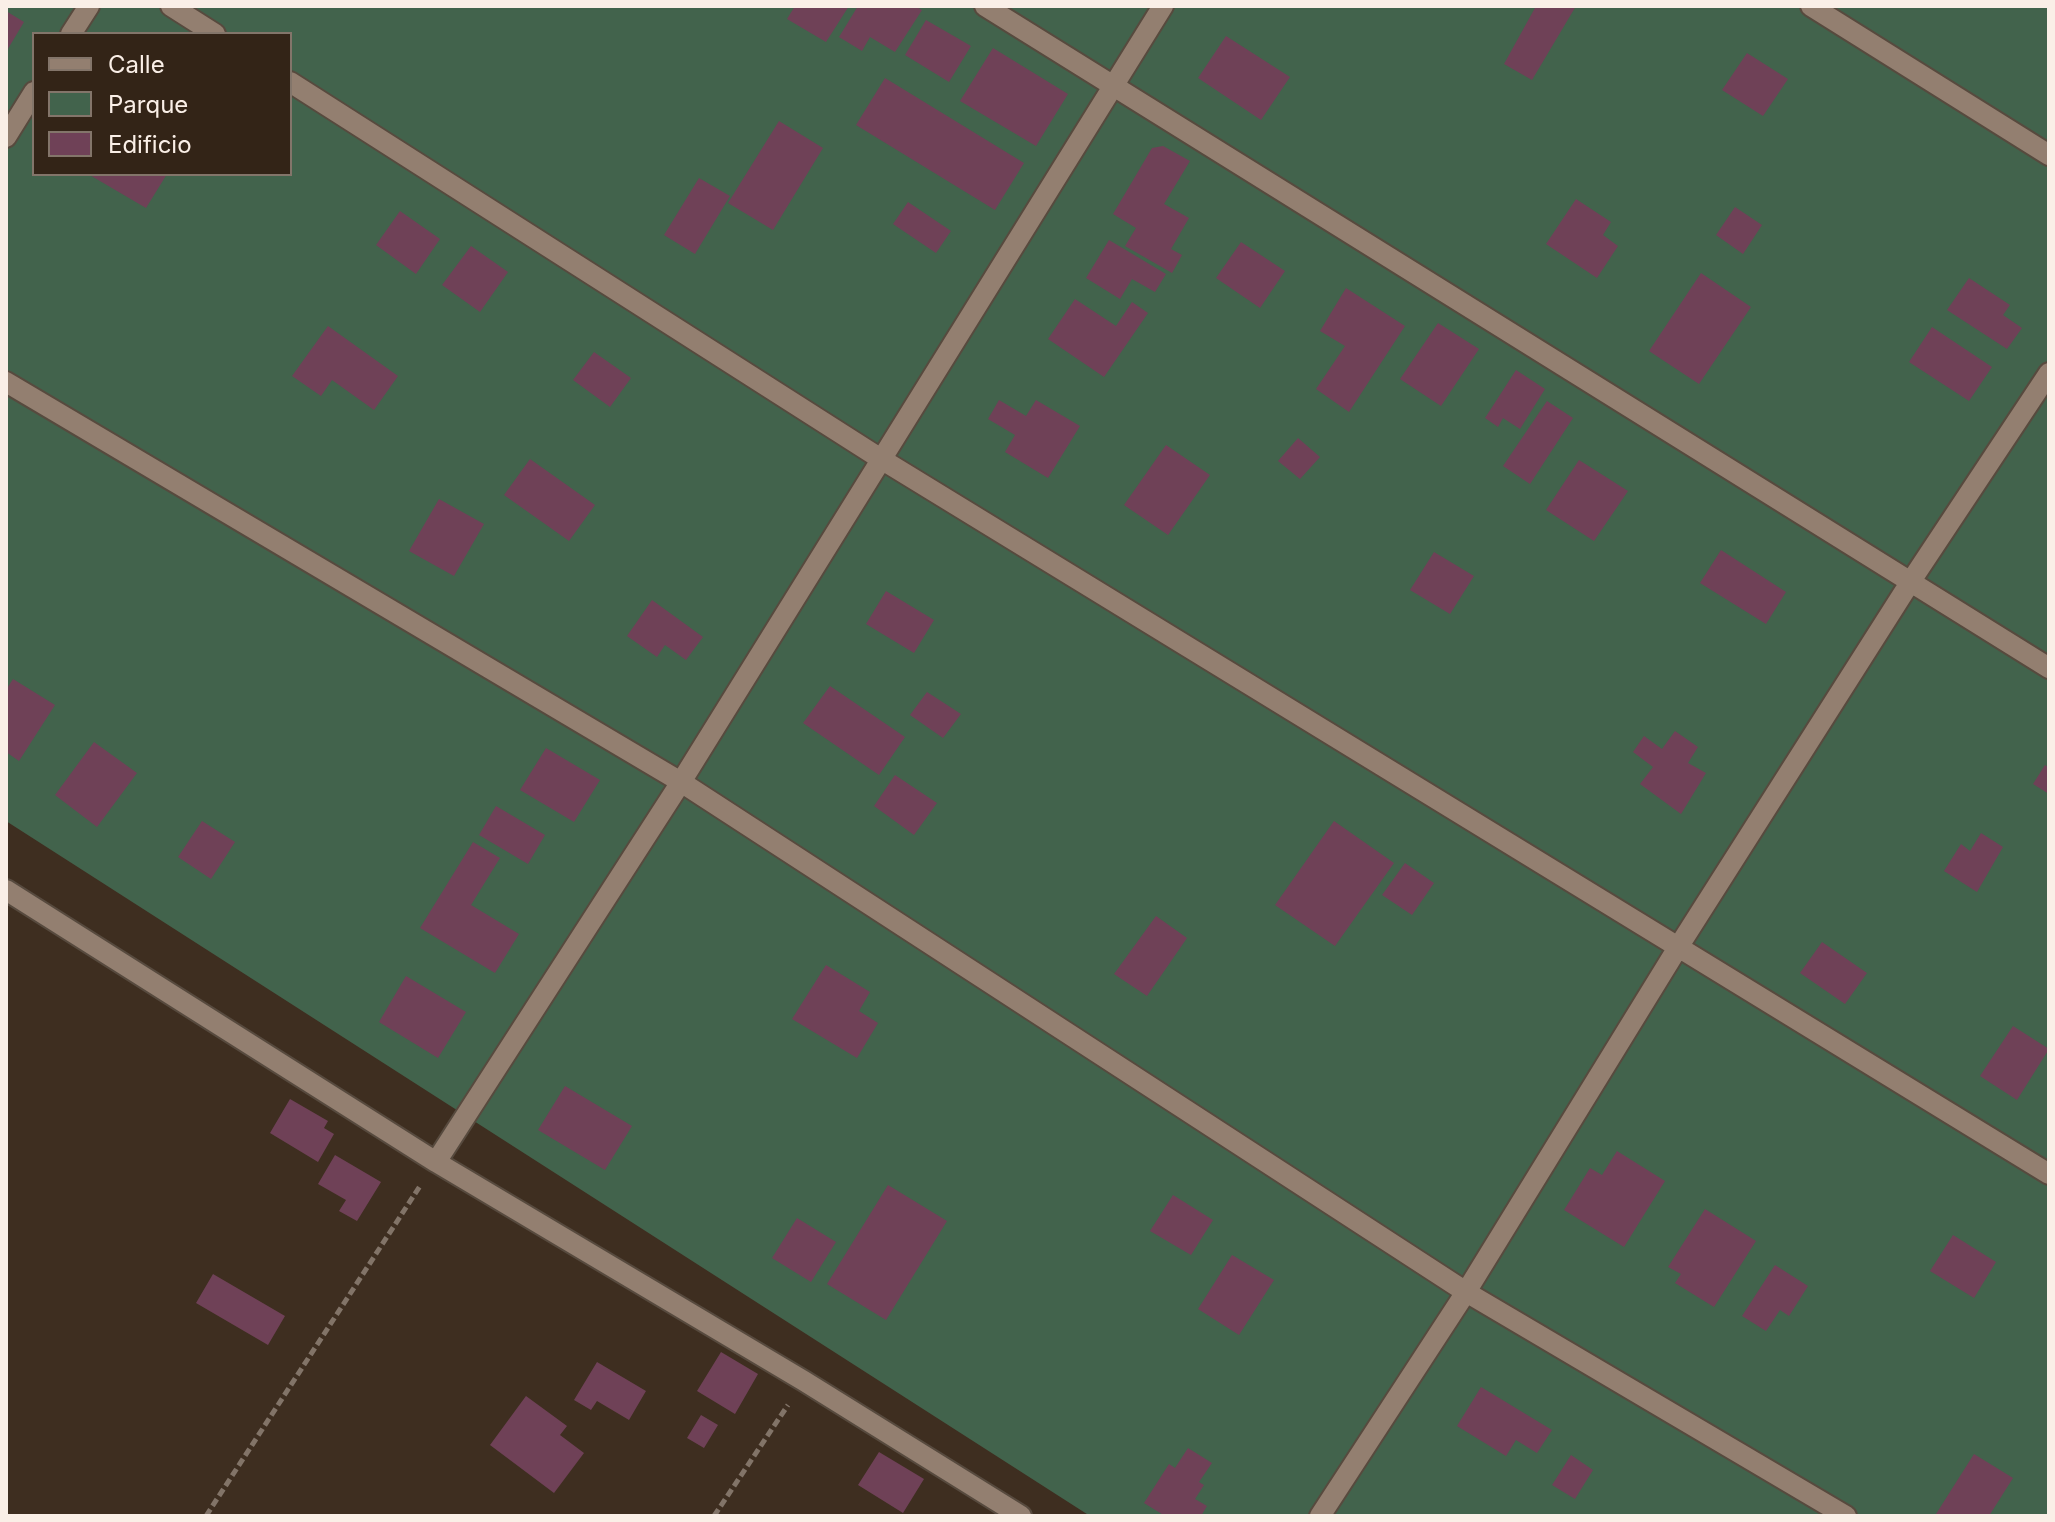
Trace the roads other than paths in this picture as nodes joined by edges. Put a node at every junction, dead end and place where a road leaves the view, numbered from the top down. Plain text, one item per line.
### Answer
1 (89, 6) edge
2 (171, 6) edge
3 (985, 6) edge
4 (1163, 6) edge
5 (1811, 6) edge
6 (72, 32) edge
7 (212, 32) edge
8 (292, 83) edge
9 (1113, 85) junction
10 (32, 95) edge
11 (6, 137) edge
12 (2049, 155) edge
13 (2049, 373) edge
14 (6, 382) edge
15 (881, 459) junction
16 (1911, 581) junction
17 (2049, 668) edge
18 (681, 782) junction
19 (6, 890) edge
20 (1677, 949) junction
21 (436, 1162) junction
22 (2049, 1174) edge
23 (1466, 1292) junction
24 (1021, 1516) edge
25 (1320, 1516) edge
26 (1846, 1516) edge

1 - 6 street
2 - 7 street
3 - 9 street
4 - 9 street
5 - 12 street
8 - 15 street
9 - 15 street
9 - 16 street
10 - 11 street
13 - 16 street
14 - 18 street
15 - 18 street
15 - 20 street
16 - 17 street
16 - 20 street
18 - 21 street
18 - 23 street
19 - 21 street
20 - 22 street
20 - 23 street
21 - 24 street
23 - 25 street
23 - 26 street

